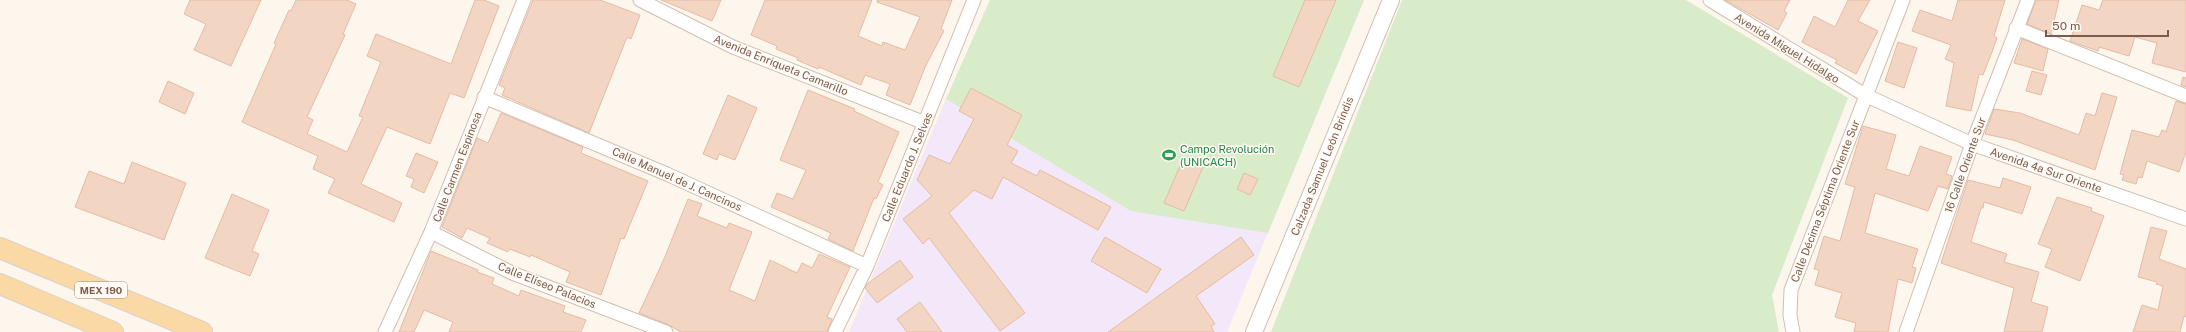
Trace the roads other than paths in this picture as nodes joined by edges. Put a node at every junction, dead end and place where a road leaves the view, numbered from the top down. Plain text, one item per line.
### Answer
1 (524, 0) edge
2 (640, 0) edge
3 (974, 0) edge
4 (1391, 0) edge
5 (1710, 0) edge
6 (1903, 0) edge
7 (2028, 0) edge
8 (2016, 28) junction
9 (1865, 95) junction
10 (2186, 96) edge
11 (484, 97) junction
12 (926, 123) junction
13 (1972, 144) junction
14 (2186, 219) edge
15 (431, 232) junction
16 (0, 248) edge
17 (868, 266) junction
18 (0, 284) edge
19 (113, 332) edge
20 (202, 332) edge
21 (385, 332) edge
22 (666, 332) edge
23 (835, 332) edge
24 (1254, 332) edge
25 (1792, 332) edge
26 (1906, 332) edge

1 - 11 street, Calle Carmen Espinosa
2 - 12 street, Avenida Enriqueta Camarillo
3 - 12 street, Calle Eduardo J. Selvas
4 - 24 street, Calzada Samuel León Brindis
5 - 9 street, Avenida Miguel Hidalgo
6 - 9 street, Calle Décima Séptima Oriente Sur
7 - 8 street, 16 Calle Oriente Sur
8 - 10 street
8 - 13 street, 16 Calle Oriente Sur
9 - 13 street, Avenida 4a Sur Oriente
9 - 25 street, Calle Décima Séptima Oriente Sur
11 - 15 street, Calle Carmen Espinosa
11 - 17 street, Calle Manuel de J. Cancinos
12 - 17 street, Calle Eduardo J. Selvas
13 - 14 street, Avenida 4a Sur Oriente
13 - 26 street, 16 Calle Oriente Sur
15 - 21 street, Calle Carmen Espinosa
15 - 22 street, Calle Elíseo Palacios
16 - 20 main road, MEX 190
17 - 23 street, Calle Eduardo J. Selvas
18 - 19 main road

